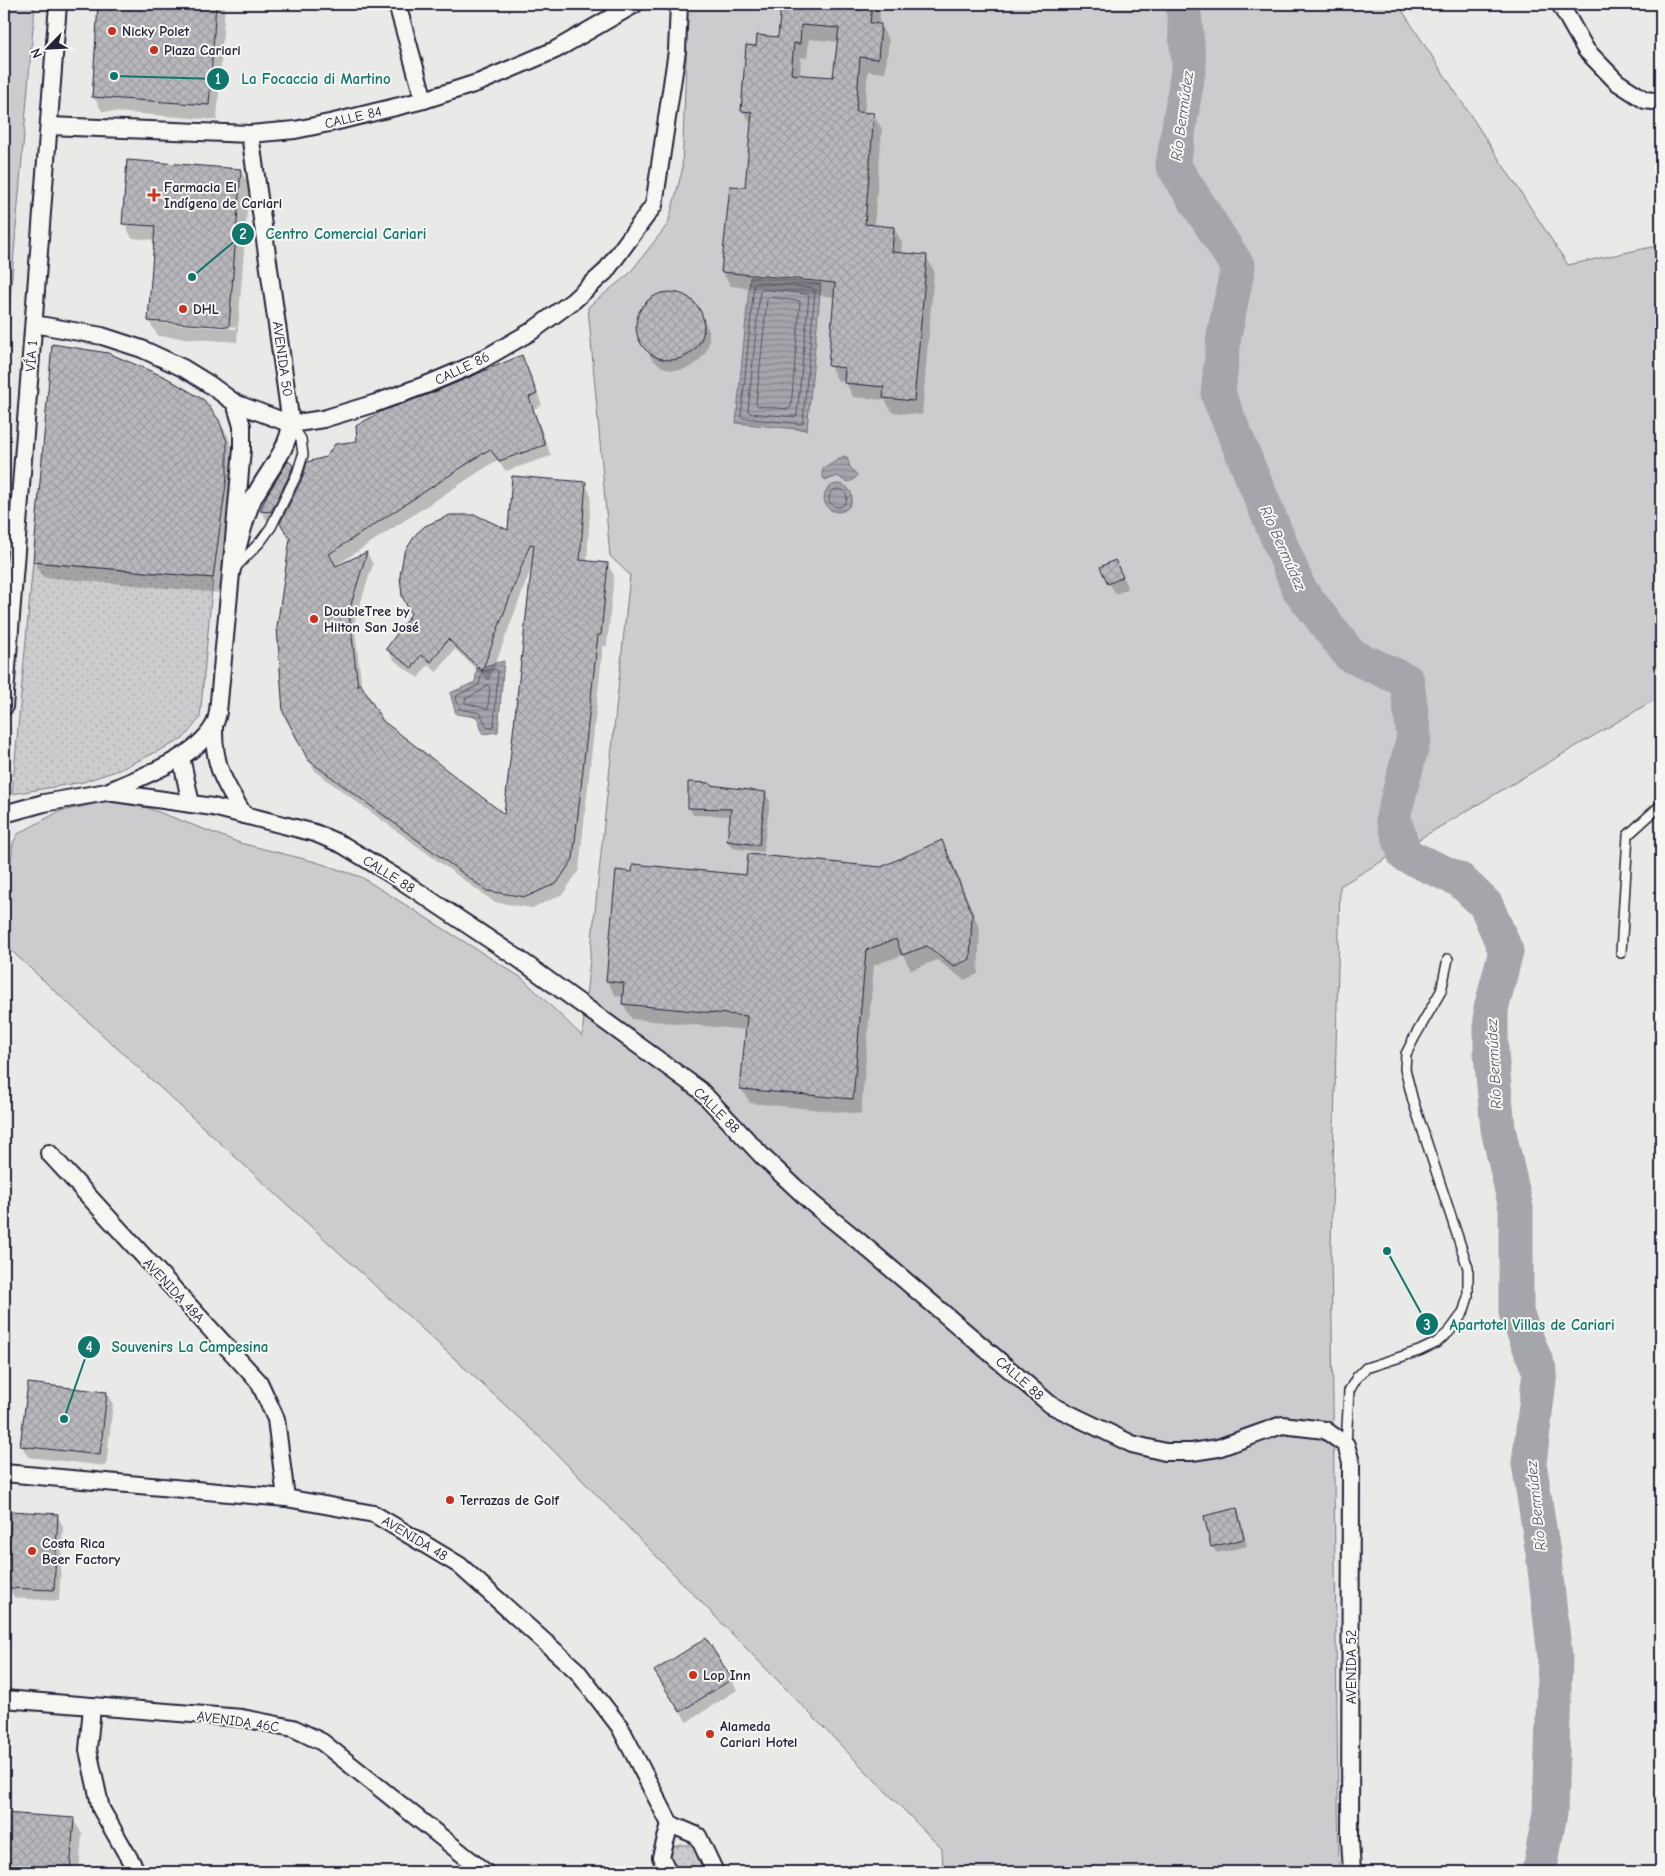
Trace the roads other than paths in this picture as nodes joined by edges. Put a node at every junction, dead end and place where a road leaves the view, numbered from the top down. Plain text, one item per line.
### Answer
1 (58, 4) edge
2 (398, 4) edge
3 (635, 4) edge
4 (679, 4) edge
5 (1560, 4) edge
6 (424, 100) junction
7 (1661, 102) edge
8 (49, 126) junction
9 (250, 134) junction
10 (34, 324) junction
11 (235, 403) junction
12 (291, 424) junction
13 (231, 573) junction
14 (4, 707) edge
15 (214, 726) junction
16 (181, 757) junction
17 (107, 792) junction
18 (191, 804) junction
19 (1661, 805) edge
20 (4, 814) edge
21 (244, 815) junction
22 (1621, 953) dead end
23 (1448, 959) dead end
24 (49, 1153) dead end
25 (1346, 1445) junction
26 (4, 1473) edge
27 (286, 1498) junction
28 (4, 1699) edge
29 (92, 1707) junction
30 (670, 1824) junction
31 (137, 1872) edge
32 (484, 1872) edge
33 (668, 1872) edge
34 (715, 1872) edge
35 (1352, 1872) edge

1 - 8 street, VÍA 1
2 - 6 street
3 - 6 street, CALLE 84
4 - 12 street, CALLE 86
5 - 7 street
6 - 9 street, CALLE 84
8 - 9 street, CALLE 84
8 - 10 street, VÍA 1
9 - 12 street, AVENIDA 50
10 - 11 street, CALLE 86
10 - 14 street, VÍA 1
11 - 12 street, CALLE 86
11 - 13 street, AVENIDA 50
12 - 13 street, AVENIDA 50
12 - 13 lane
13 - 15 street, AVENIDA 50
15 - 16 street, AVENIDA 50
15 - 21 street, AVENIDA 50
16 - 17 street, AVENIDA 50
16 - 18 street
17 - 18 street, CALLE 88
17 - 20 street, CALLE 88
18 - 21 street, CALLE 88
19 - 22 lane
21 - 25 street, CALLE 88
23 - 25 lane
24 - 27 street, AVENIDA 48A
25 - 35 street, AVENIDA 52
26 - 27 street, AVENIDA 48
27 - 30 street, AVENIDA 48
28 - 29 street, AVENIDA 46C
29 - 31 street
29 - 32 street, AVENIDA 46C
30 - 33 street
30 - 34 street

